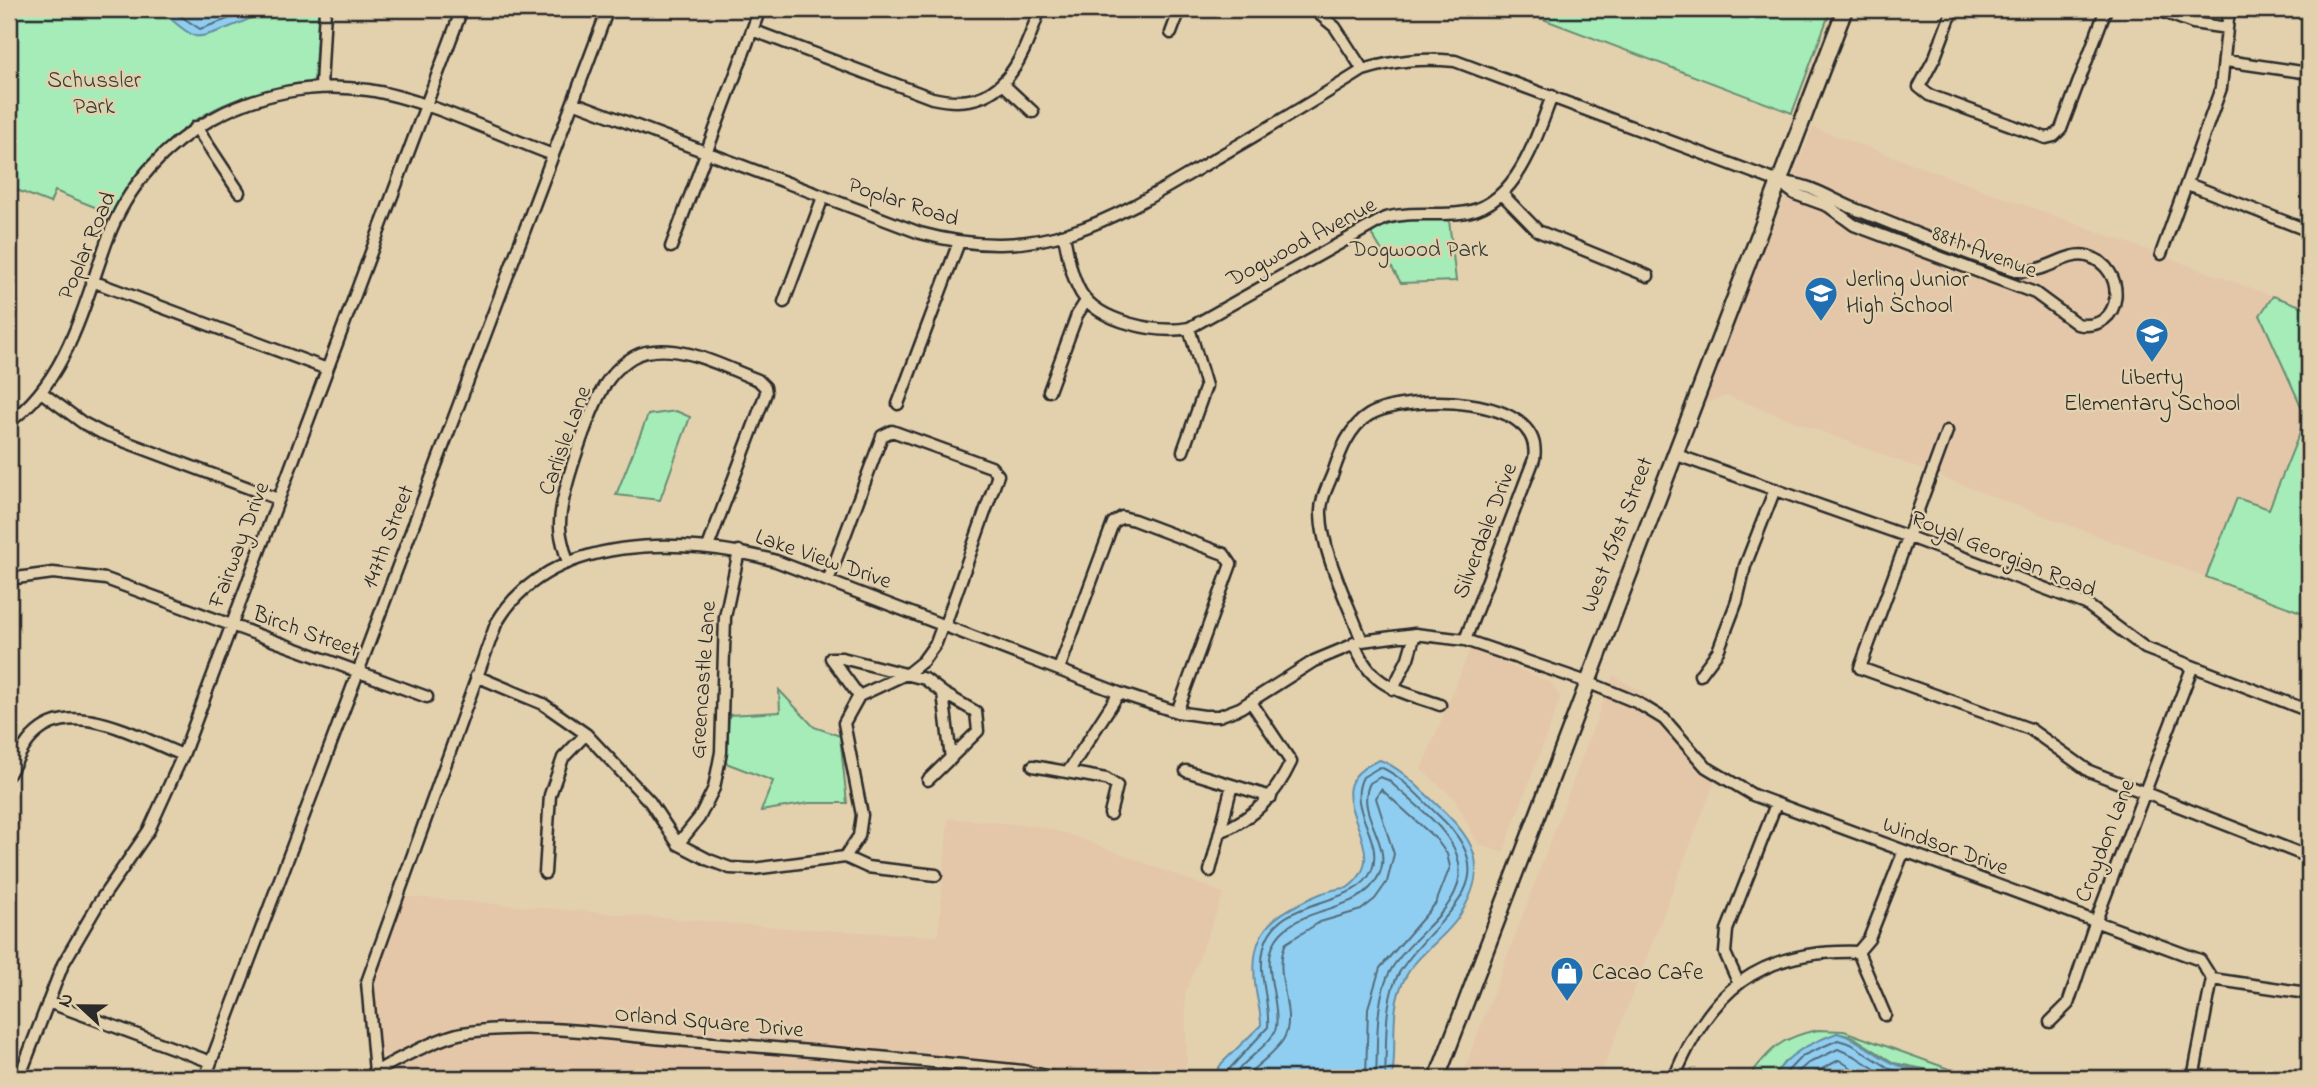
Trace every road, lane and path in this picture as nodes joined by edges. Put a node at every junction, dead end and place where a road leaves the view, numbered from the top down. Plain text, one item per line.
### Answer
1 (325, 9) edge
2 (462, 9) edge
3 (608, 9) edge
4 (760, 9) edge
5 (1040, 9) edge
6 (1180, 9) edge
7 (1313, 9) edge
8 (1845, 9) edge
9 (1953, 9) edge
10 (2106, 9) edge
11 (2156, 9) edge
12 (2229, 9) edge
13 (2227, 28) junction
14 (752, 30) junction
15 (1171, 33) dead end
16 (2226, 61) junction
17 (1363, 70) junction
18 (2309, 73) edge
19 (1004, 85) junction
20 (321, 87) junction
21 (1552, 96) junction
22 (573, 102) junction
23 (425, 107) junction
24 (1033, 112) dead end
25 (196, 127) junction
26 (706, 152) junction
27 (553, 155) junction
28 (1779, 183) junction
29 (2188, 184) junction
30 (239, 192) dead end
31 (1502, 194) junction
32 (823, 197) junction
33 (2309, 230) edge
34 (1064, 236) junction
35 (959, 242) junction
36 (671, 247) dead end
37 (2161, 254) dead end
38 (1648, 276) dead end
39 (92, 281) junction
40 (1086, 300) junction
41 (784, 302) dead end
42 (1189, 328) junction
43 (327, 369) junction
44 (1049, 391) dead end
45 (41, 392) junction
46 (898, 404) dead end
47 (9, 422) edge
48 (1947, 431) dead end
49 (1182, 451) dead end
50 (1674, 454) junction
51 (1775, 489) junction
52 (278, 499) junction
53 (1909, 537) junction
54 (708, 547) junction
55 (739, 551) junction
56 (568, 563) junction
57 (9, 579) edge
58 (828, 581) junction
59 (944, 624) junction
60 (231, 625) junction
61 (1415, 634) junction
62 (1465, 639) junction
63 (1358, 642) junction
64 (2192, 668) junction
65 (1059, 669) junction
66 (358, 673) junction
67 (908, 673) junction
68 (1700, 675) dead end
69 (476, 676) junction
70 (1587, 682) junction
71 (1393, 689) junction
72 (1119, 692) junction
73 (943, 694) junction
74 (859, 696) junction
75 (427, 697) dead end
76 (1251, 702) junction
77 (1440, 705) dead end
78 (2309, 711) edge
79 (1177, 712) junction
80 (586, 734) junction
81 (183, 755) junction
82 (951, 759) junction
83 (1033, 766) dead end
84 (1186, 771) dead end
85 (1068, 772) junction
86 (9, 774) edge
87 (928, 780) dead end
88 (1233, 785) junction
89 (2144, 794) junction
90 (1271, 797) junction
91 (1776, 804) junction
92 (1110, 814) dead end
93 (1220, 832) junction
94 (678, 844) junction
95 (1903, 853) junction
96 (845, 857) junction
97 (2309, 857) edge
98 (1210, 871) dead end
99 (545, 873) dead end
100 (936, 875) dead end
101 (2095, 923) junction
102 (1858, 952) junction
103 (2212, 979) junction
104 (1738, 982) junction
105 (2309, 997) edge
106 (48, 1002) junction
107 (1885, 1015) dead end
108 (2050, 1022) dead end
109 (211, 1062) junction
110 (371, 1075) edge
111 (19, 1078) edge
112 (205, 1078) edge
113 (1056, 1078) edge
114 (1437, 1078) edge
115 (1674, 1078) edge
116 (2193, 1078) edge

1 - 20 street
2 - 23 street, Fairway Drive
3 - 22 street, 147th Street
4 - 14 street
5 - 19 street
6 - 15 street
7 - 17 street
8 - 28 street, West 151st Street
9 - 10 street
11 - 13 street
12 - 13 street
13 - 16 street
14 - 19 street
14 - 26 street
16 - 18 street
16 - 29 street
17 - 21 street, 88th Avenue
17 - 34 street, Poplar Road
19 - 24 street
20 - 23 street, Poplar Road
20 - 25 street, Poplar Road
21 - 28 street, 88th Avenue
21 - 31 street, Dogwood Avenue
22 - 26 street, Poplar Road
22 - 27 street, 147th Street
23 - 27 street, Poplar Road
23 - 43 street, Fairway Drive
25 - 30 street
25 - 39 street, Poplar Road
26 - 32 street, Poplar Road
26 - 36 street
27 - 66 street, 147th Street
28 - 28 street, 88th Avenue
28 - 50 street, West 151st Street
29 - 33 street
29 - 37 street
31 - 38 street
31 - 42 street, Dogwood Avenue
32 - 35 street, Poplar Road
32 - 41 street
34 - 35 street, Poplar Road
34 - 40 street
35 - 46 street
39 - 43 street
39 - 45 street, Poplar Road
40 - 42 street, Dogwood Avenue
40 - 44 street
42 - 49 street
43 - 52 street, Fairway Drive
45 - 47 street, Poplar Road
45 - 52 street
48 - 53 street
50 - 51 street, Royal Georgian Road
50 - 70 street, West 151st Street
51 - 53 street, Royal Georgian Road
51 - 68 street
52 - 60 street, Fairway Drive
53 - 64 street, Royal Georgian Road
53 - 89 street
54 - 55 street, Lake View Drive
54 - 56 street, Lake View Drive
54 - 56 street, Carlisle Lane
55 - 58 street, Lake View Drive
55 - 94 street, Greencastle Lane
56 - 69 street, Lake View Drive
57 - 60 street, Birch Street
58 - 59 street, Lake View Drive
58 - 59 street
59 - 65 street, Lake View Drive
59 - 67 street
60 - 66 street, Birch Street
60 - 81 street, Fairway Drive
61 - 62 street, Lake View Drive
61 - 63 street, Lake View Drive
61 - 71 street
62 - 63 street, Silverdale Drive
62 - 70 street, Lake View Drive
63 - 71 street
63 - 76 street, Lake View Drive
64 - 78 street, Royal Georgian Road
64 - 89 street, Croydon Lane
65 - 72 street, Lake View Drive
65 - 79 street
66 - 75 street, Birch Street
66 - 109 street, 147th Street
67 - 73 street
67 - 74 street
67 - 74 street
69 - 80 street
69 - 110 street, Lake View Drive
70 - 91 street, Windsor Drive
70 - 114 street, West 151st Street
71 - 77 street
72 - 79 street, Lake View Drive
72 - 85 street
73 - 82 street
73 - 82 street
74 - 96 street
76 - 79 street, Lake View Drive
76 - 90 street
80 - 94 street
80 - 99 street
81 - 86 street
81 - 106 street, Fairway Drive
82 - 87 street
83 - 85 street
84 - 88 street
85 - 92 street
88 - 90 street
88 - 93 street
89 - 97 street
89 - 101 street, Croydon Lane
90 - 93 street
91 - 95 street, Windsor Drive
91 - 104 street
93 - 98 street
94 - 96 street
95 - 101 street, Windsor Drive
95 - 102 street
96 - 100 street
101 - 103 street, Windsor Drive
101 - 108 street, Croydon Lane
102 - 104 street
102 - 107 street
103 - 105 street
103 - 116 street
104 - 115 street
106 - 109 street
106 - 111 street, Fairway Drive
109 - 112 street, 147th Street
110 - 113 street, Orland Square Drive

